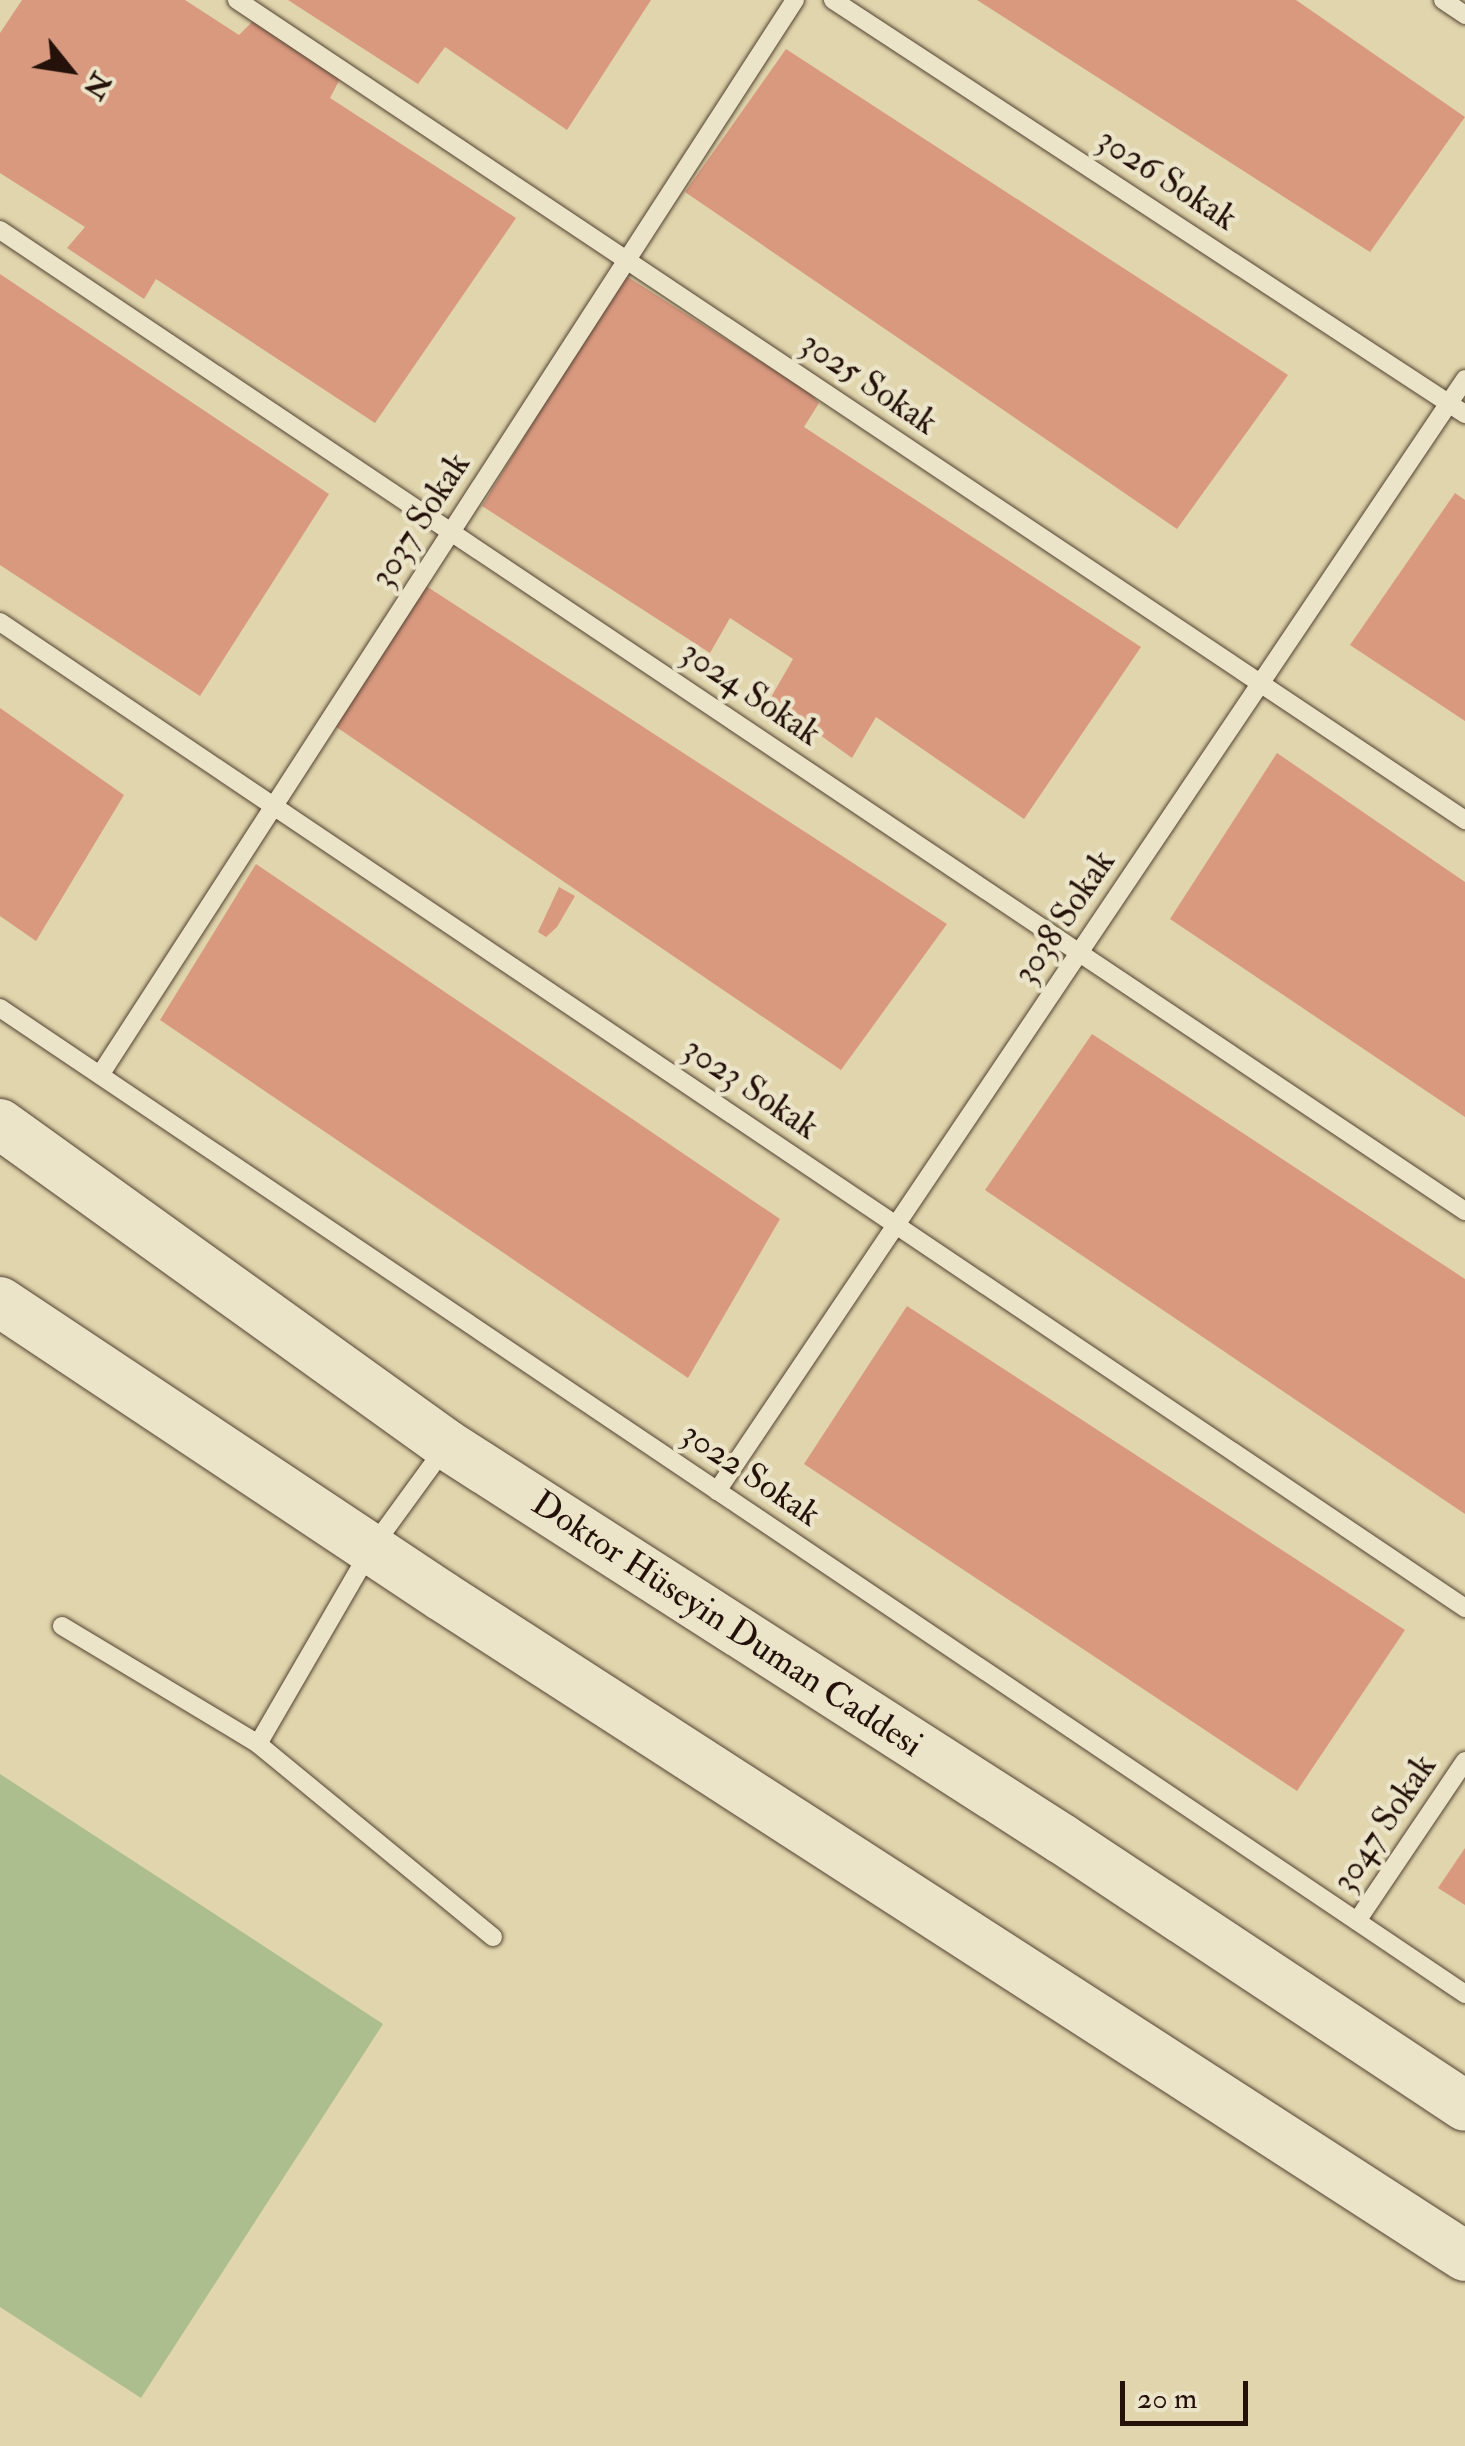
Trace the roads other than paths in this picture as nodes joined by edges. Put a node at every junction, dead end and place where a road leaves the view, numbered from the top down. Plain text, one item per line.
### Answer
1 (237, 0) edge
2 (795, 0) edge
3 (833, 0) edge
4 (1442, 0) edge
5 (1465, 15) edge
6 (0, 230) edge
7 (627, 260) junction
8 (1465, 379) edge
9 (1457, 408) edge
10 (451, 532) junction
11 (0, 622) edge
12 (1260, 683) junction
13 (274, 807) junction
14 (1465, 820) edge
15 (1079, 952) junction
16 (0, 1008) edge
17 (100, 1075) junction
18 (0, 1124) edge
19 (1465, 1211) edge
20 (896, 1225) junction
21 (0, 1302) edge
22 (447, 1444) junction
23 (718, 1491) junction
24 (370, 1548) junction
25 (1465, 1608) edge
26 (62, 1626) dead end
27 (258, 1744) junction
28 (1465, 1762) edge
29 (1356, 1921) junction
30 (494, 1938) dead end
31 (1465, 1994) edge
32 (1465, 2106) edge
33 (1465, 2256) edge

1 - 7 lane, 3025 Sokak
2 - 7 lane, 3037 Sokak
3 - 9 lane, 3026 Sokak
4 - 5 lane
6 - 10 lane, 3024 Sokak
7 - 10 lane, 3037 Sokak
7 - 12 lane, 3025 Sokak
8 - 9 lane, 3038 Sokak
9 - 12 lane, 3038 Sokak
10 - 13 lane, 3037 Sokak
10 - 15 lane, 3024 Sokak
11 - 13 lane, 3023 Sokak
12 - 14 lane, 3025 Sokak
12 - 15 lane, 3038 Sokak
13 - 17 lane, 3037 Sokak
13 - 20 lane, 3023 Sokak
15 - 19 lane, 3024 Sokak
15 - 20 lane, 3038 Sokak
16 - 17 lane, 3022 Sokak
17 - 23 lane, 3022 Sokak
18 - 22 main road, Doktor Hüseyin Duman Caddesi
20 - 23 lane, 3038 Sokak
20 - 25 lane, 3023 Sokak
21 - 24 main road
22 - 24 lane
22 - 32 main road, Doktor Hüseyin Duman Caddesi
23 - 29 lane, 3022 Sokak
24 - 27 lane
24 - 33 main road
26 - 27 lane
27 - 30 lane
28 - 29 lane, 3047 Sokak
29 - 31 lane, 3022 Sokak

